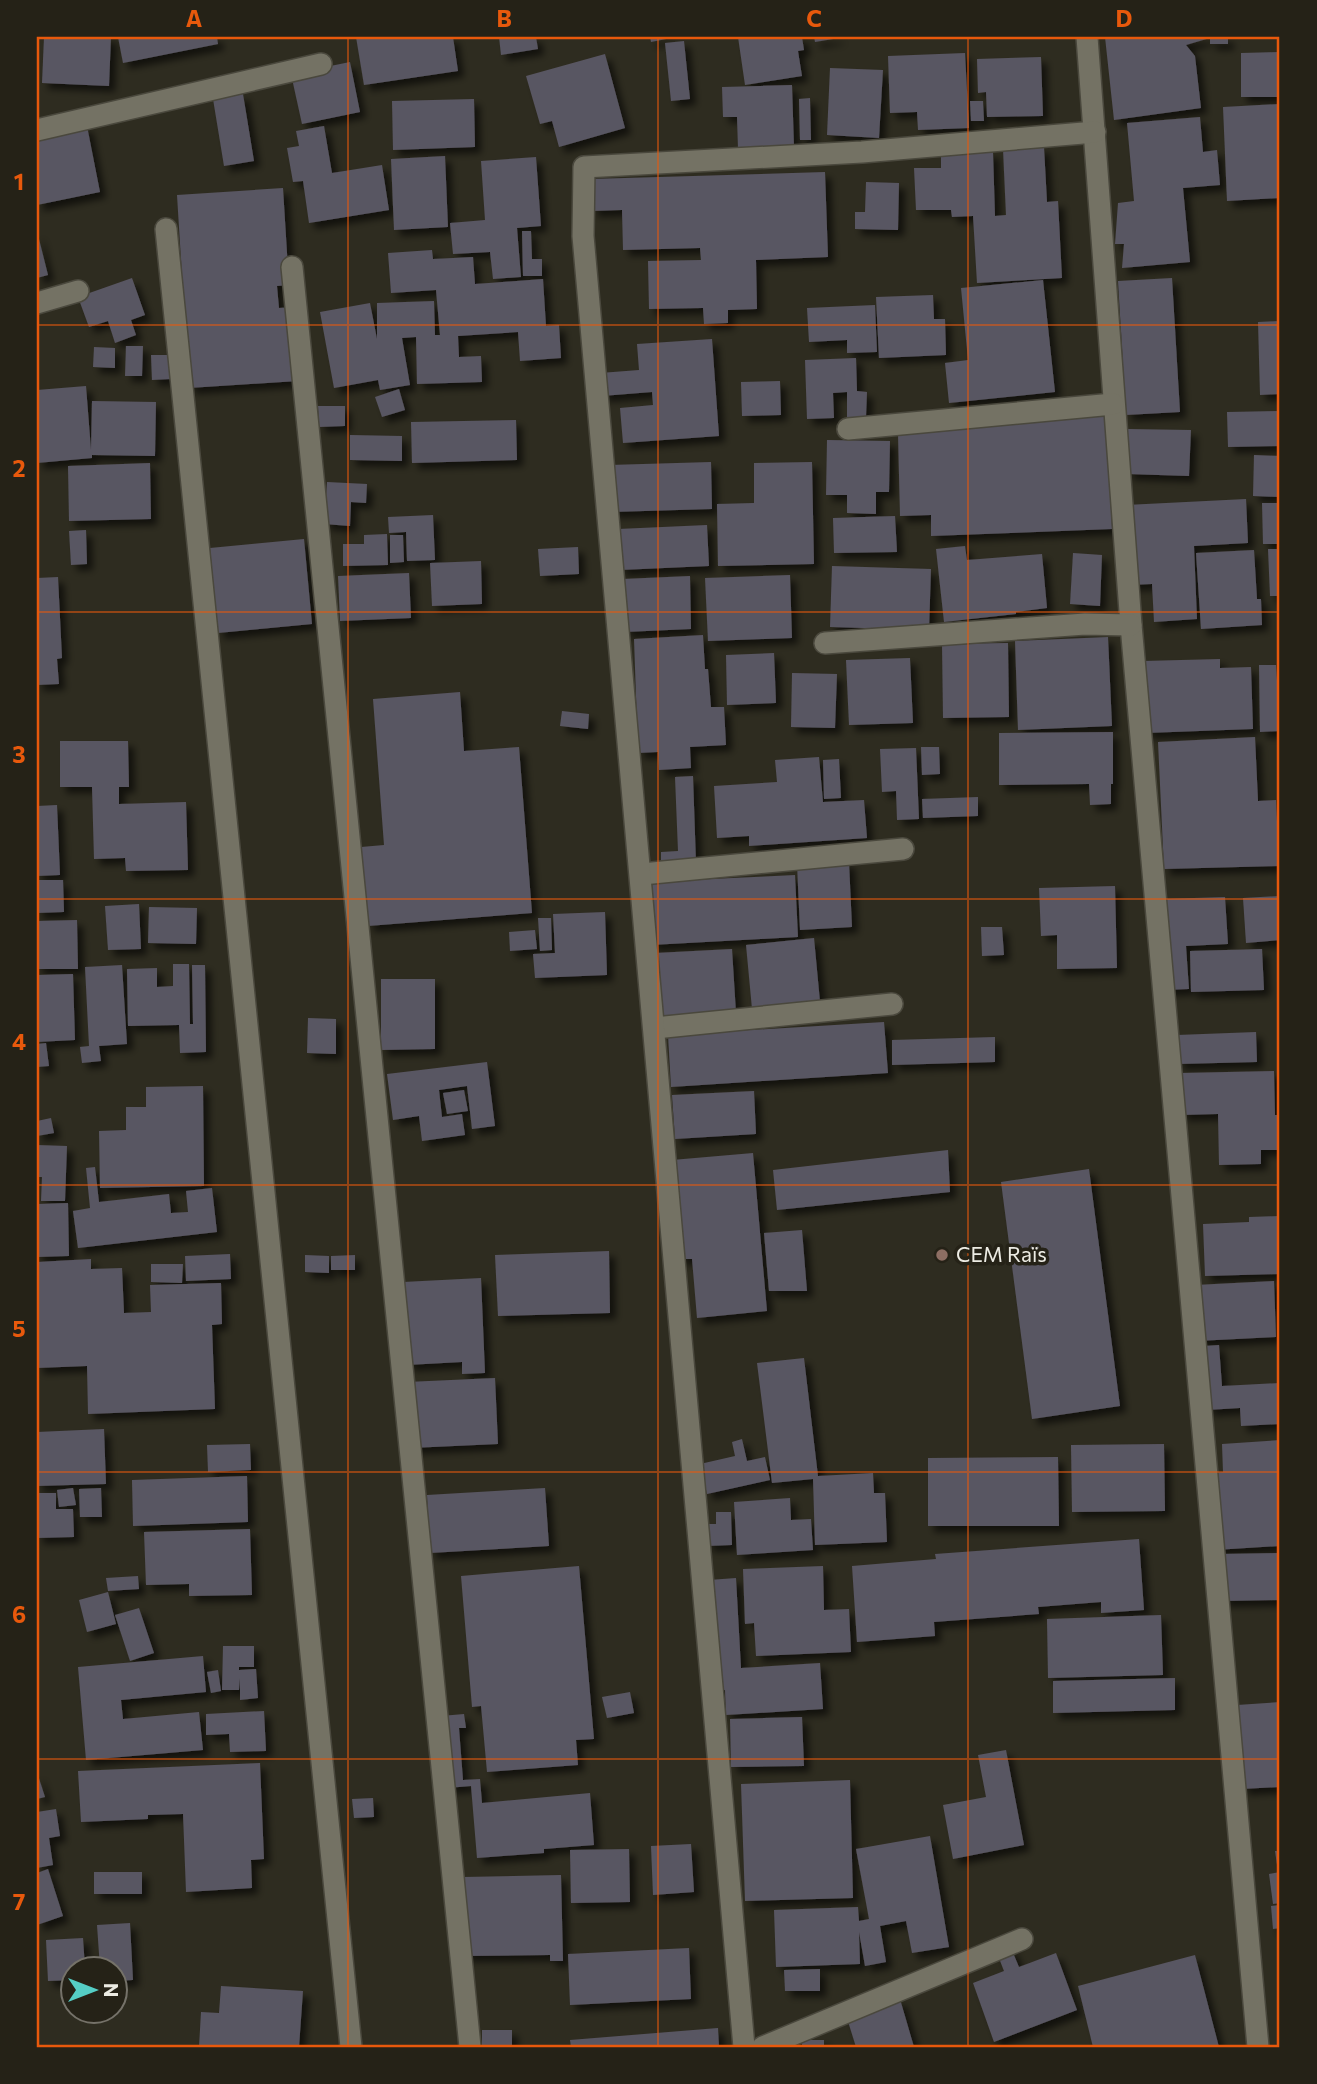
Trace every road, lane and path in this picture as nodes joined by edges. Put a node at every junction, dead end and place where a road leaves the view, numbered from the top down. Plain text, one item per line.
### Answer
1 (1087, 37) edge
2 (321, 64) dead end
3 (37, 130) edge
4 (1095, 132) junction
5 (166, 229) dead end
6 (292, 267) dead end
7 (78, 291) dead end
8 (37, 303) edge
9 (1113, 404) junction
10 (848, 429) dead end
11 (1131, 625) junction
12 (825, 643) dead end
13 (903, 849) dead end
14 (642, 874) junction
15 (891, 1004) dead end
16 (655, 1028) junction
17 (1021, 1939) dead end
18 (351, 2047) edge
19 (470, 2047) edge
20 (744, 2047) edge
21 (763, 2047) edge
22 (1258, 2047) edge

1 - 4 street
2 - 3 street
4 - 9 street
4 - 14 street
5 - 18 street
6 - 19 street
7 - 8 street
9 - 10 street
9 - 11 street
11 - 12 street
11 - 22 street
13 - 14 street
14 - 16 street
15 - 16 street
16 - 20 street
17 - 21 street

